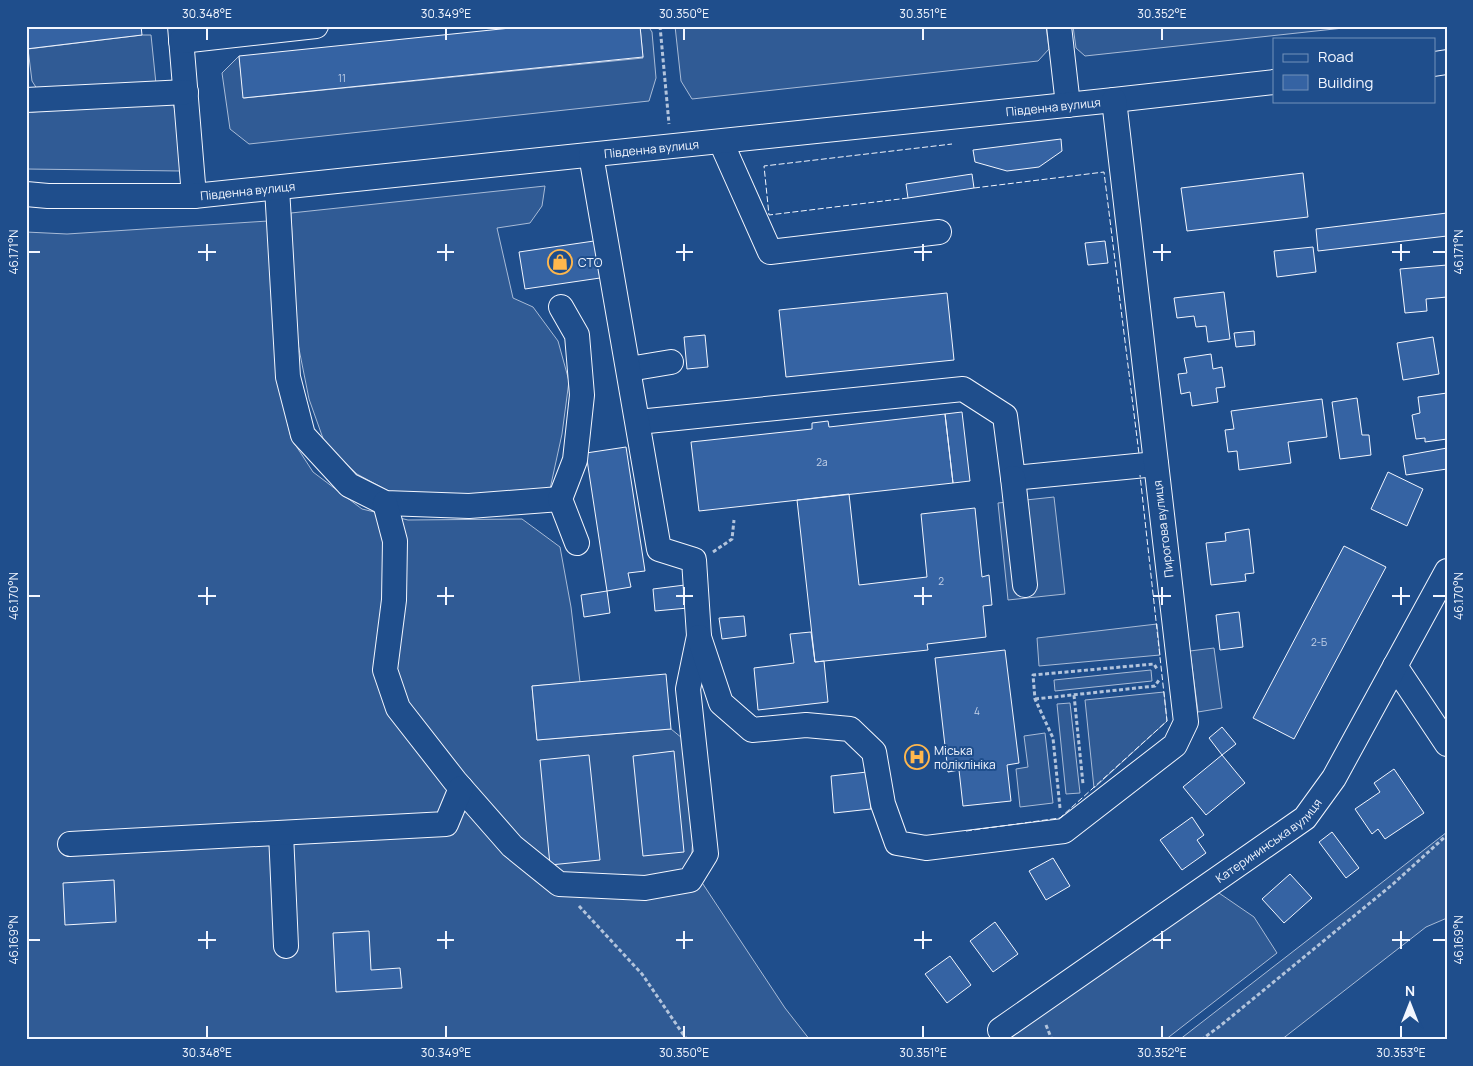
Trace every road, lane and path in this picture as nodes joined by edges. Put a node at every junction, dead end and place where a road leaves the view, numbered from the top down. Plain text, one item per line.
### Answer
1 (316, 26) edge
2 (660, 26) edge
3 (1059, 26) edge
4 (181, 34) edge
5 (1273, 82) edge
6 (186, 92) junction
7 (26, 100) edge
8 (1114, 100) junction
9 (1068, 105) junction
10 (721, 142) junction
11 (671, 147) junction
12 (591, 156) junction
13 (277, 188) junction
14 (26, 194) edge
15 (194, 196) junction
16 (939, 232) dead end
17 (561, 307) dead end
18 (670, 362) dead end
19 (629, 369) junction
20 (638, 422) junction
21 (1156, 464) junction
22 (1013, 478) junction
23 (560, 499) junction
24 (385, 503) junction
25 (734, 520) dead end
26 (577, 543) dead end
27 (694, 560) junction
28 (1447, 570) edge
29 (1025, 585) dead end
30 (699, 636) junction
31 (1395, 666) junction
32 (1074, 695) junction
33 (1035, 699) junction
34 (1447, 744) edge
35 (1083, 784) dead end
36 (461, 788) junction
37 (1060, 808) dead end
38 (281, 833) junction
39 (1447, 835) edge
40 (70, 844) dead end
41 (558, 884) junction
42 (286, 946) dead end
43 (1000, 1030) dead end
44 (688, 1040) edge
45 (1201, 1040) edge

1 - 4 street
2 - 11 path
3 - 9 street
4 - 6 street
5 - 8 street, Південна вулиця
6 - 7 street
6 - 15 street
8 - 9 street, Південна вулиця
8 - 21 street, Пирогова вулиця
9 - 10 street, Південна вулиця
10 - 11 street, Південна вулиця
10 - 16 street
11 - 12 street, Південна вулиця
12 - 13 street, Південна вулиця
12 - 19 street
13 - 15 street, Південна вулиця
13 - 24 street
14 - 15 street, Південна вулиця
17 - 23 street
18 - 19 street
19 - 20 street
20 - 22 street
20 - 27 street
21 - 22 street
21 - 30 street, Пирогова вулиця
22 - 29 street
23 - 24 street
23 - 26 street
24 - 36 street
25 - 27 path
27 - 30 street
28 - 31 street, Катерининська вулиця
30 - 41 street
31 - 34 street
31 - 43 street, Катерининська вулиця
32 - 33 path
32 - 33 path
32 - 35 path
33 - 37 path
36 - 38 street
36 - 41 street
38 - 40 street
38 - 42 street
39 - 45 path
41 - 44 path

